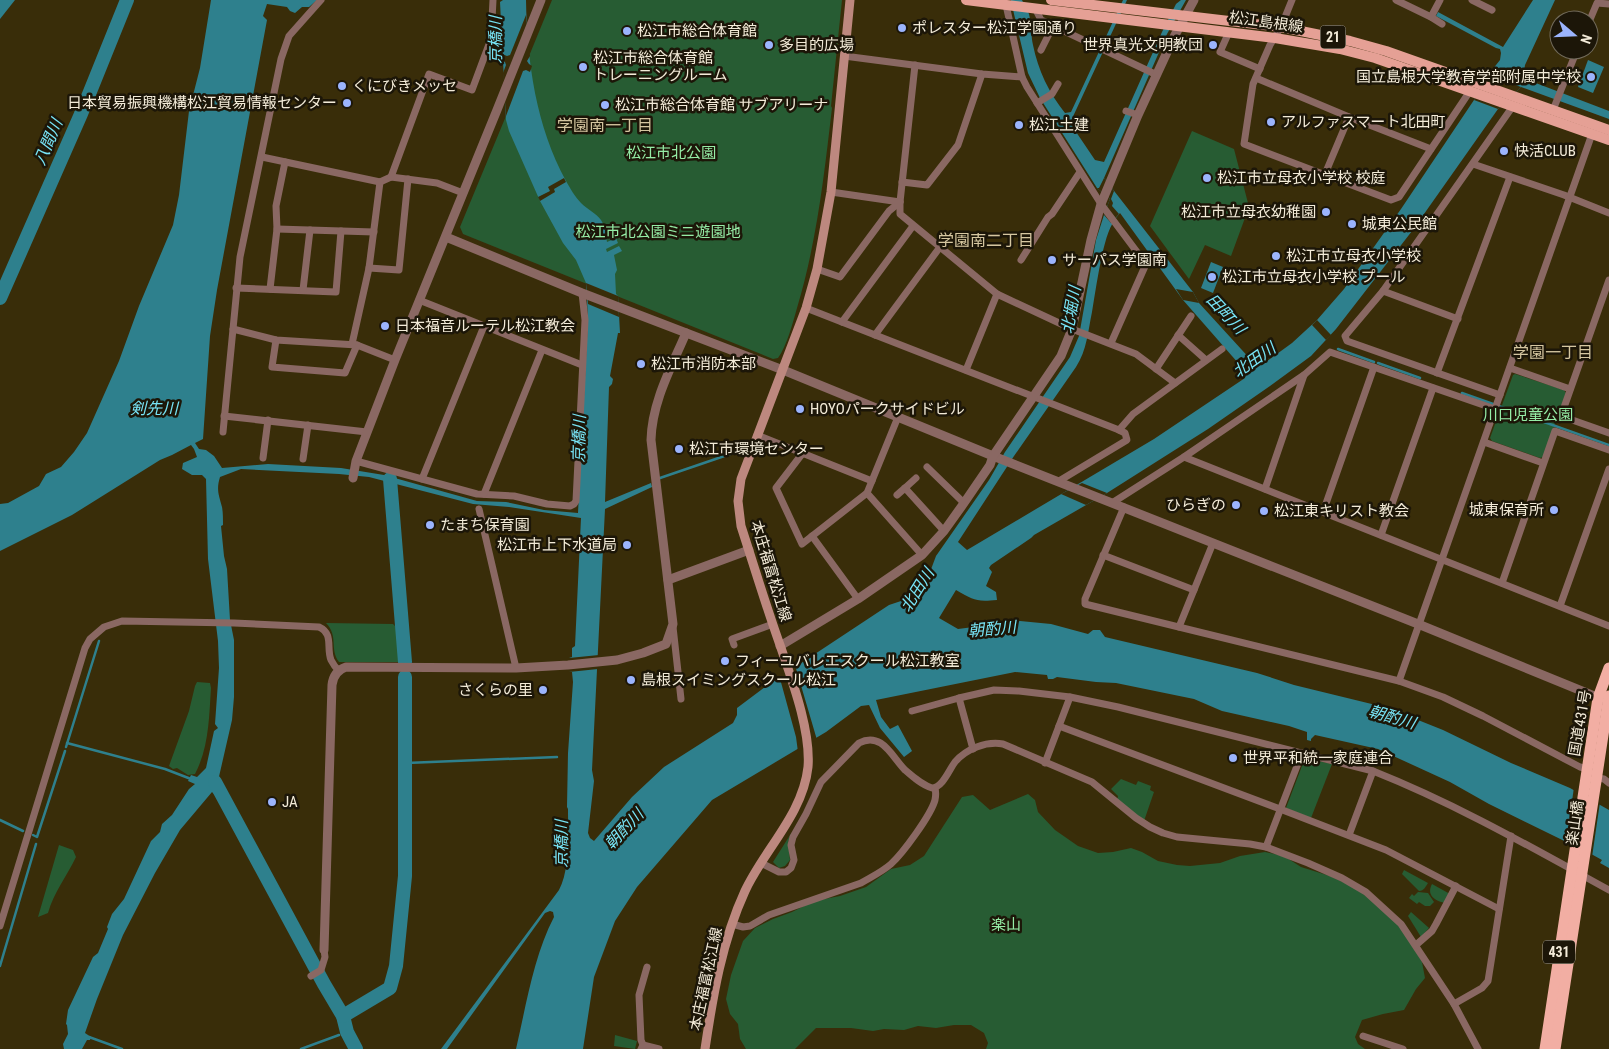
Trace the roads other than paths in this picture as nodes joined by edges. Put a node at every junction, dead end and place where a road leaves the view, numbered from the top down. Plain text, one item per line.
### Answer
1 (322, 0) edge
2 (493, 0) edge
3 (541, 0) edge
4 (850, 0) edge
5 (966, 0) edge
6 (1051, 0) edge
7 (1194, 0) edge
8 (1292, 0) edge
9 (1396, 0) edge
10 (1440, 0) edge
11 (1472, 0) edge
12 (1609, 4) edge
13 (1008, 5) junction
14 (1031, 8) junction
15 (1492, 10) dead end
16 (1594, 10) edge
17 (1431, 17) junction
18 (1178, 20) junction
19 (1442, 24) dead end
20 (1053, 26) junction
21 (1281, 27) junction
22 (1229, 32) junction
23 (1275, 38) junction
24 (1041, 50) dead end
25 (844, 56) junction
26 (1573, 60) edge
27 (915, 65) junction
28 (1260, 70) junction
29 (1155, 73) junction
30 (982, 74) junction
31 (1022, 77) junction
32 (1256, 78) junction
33 (1058, 84) dead end
34 (1475, 89) junction
35 (1039, 101) junction
36 (1511, 102) junction
37 (1555, 105) junction
38 (1126, 111) dead end
39 (1136, 115) junction
40 (1349, 117) junction
41 (1609, 130) edge
42 (1592, 134) junction
43 (1609, 140) edge
44 (1431, 149) junction
45 (262, 157) junction
46 (285, 162) junction
47 (1473, 164) junction
48 (1080, 172) junction
49 (1325, 174) junction
50 (1510, 176) junction
51 (391, 177) junction
52 (408, 179) junction
53 (380, 182) junction
54 (902, 182) junction
55 (831, 192) junction
56 (463, 193) junction
57 (1570, 198) junction
58 (900, 202) junction
59 (1103, 204) junction
60 (1609, 213) edge
61 (913, 226) junction
62 (277, 228) junction
63 (310, 230) junction
64 (342, 231) junction
65 (374, 232) junction
66 (446, 237) junction
67 (940, 247) junction
68 (1021, 260) dead end
69 (369, 268) junction
70 (817, 269) junction
71 (1609, 280) edge
72 (236, 288) junction
73 (270, 289) junction
74 (303, 290) junction
75 (1383, 291) junction
76 (582, 293) junction
77 (998, 294) junction
78 (419, 300) junction
79 (806, 308) junction
80 (1191, 316) dead end
81 (1458, 319) junction
82 (842, 322) junction
83 (484, 326) junction
84 (233, 329) junction
85 (1075, 330) junction
86 (686, 333) junction
87 (876, 335) junction
88 (1178, 335) junction
89 (276, 340) junction
90 (1111, 343) junction
91 (354, 345) junction
92 (1222, 349) dead end
93 (542, 350) junction
94 (395, 360) junction
95 (1206, 360) junction
96 (582, 365) junction
97 (1374, 367) junction
98 (1510, 368) junction
99 (1156, 369) junction
100 (783, 370) junction
101 (966, 370) junction
102 (1437, 373) junction
103 (1304, 375) junction
104 (1175, 383) junction
105 (1433, 388) junction
106 (1570, 389) junction
107 (1500, 395) junction
108 (1037, 397) junction
109 (1496, 406) junction
110 (224, 416) junction
111 (898, 417) junction
112 (268, 420) junction
113 (308, 425) junction
114 (1119, 430) junction
115 (223, 432) dead end
116 (367, 432) junction
117 (1609, 433) edge
118 (757, 435) junction
119 (1484, 442) junction
120 (1609, 450) edge
121 (802, 454) junction
122 (996, 457) junction
123 (1184, 457) junction
124 (263, 458) dead end
125 (303, 459) dead end
126 (356, 463) junction
127 (1543, 463) junction
128 (927, 467) dead end
129 (1609, 468) edge
130 (353, 478) dead end
131 (916, 478) dead end
132 (422, 479) junction
133 (872, 481) junction
134 (1061, 482) junction
135 (905, 488) junction
136 (1265, 489) junction
137 (867, 493) junction
138 (484, 494) junction
139 (897, 495) dead end
140 (1109, 501) junction
141 (964, 503) junction
142 (1124, 507) junction
143 (479, 509) dead end
144 (1323, 512) junction
145 (944, 531) junction
146 (1381, 535) junction
147 (812, 536) junction
148 (1212, 543) junction
149 (749, 550) junction
150 (922, 555) junction
151 (1103, 555) junction
152 (1442, 559) junction
153 (668, 580) junction
154 (1502, 583) junction
155 (1194, 590) junction
156 (858, 599) junction
157 (1560, 606) junction
158 (673, 624) junction
159 (773, 624) junction
160 (1418, 624) junction
161 (1609, 626) edge
162 (1179, 627) junction
163 (734, 645) dead end
164 (780, 646) junction
165 (516, 668) junction
166 (1609, 668) edge
167 (339, 671) junction
168 (1399, 681) junction
169 (1070, 697) junction
170 (681, 698) dead end
171 (959, 698) junction
172 (1606, 699) edge
173 (912, 711) dead end
174 (1060, 726) junction
175 (973, 749) junction
176 (1302, 753) junction
177 (1045, 763) junction
178 (1588, 769) junction
179 (1373, 771) junction
180 (1609, 783) edge
181 (1592, 784) junction
182 (935, 788) junction
183 (1280, 809) junction
184 (1349, 835) junction
185 (1511, 836) junction
186 (1266, 847) junction
187 (761, 863) junction
188 (1572, 869) junction
189 (1582, 875) junction
190 (1456, 886) junction
191 (1609, 890) edge
192 (1499, 909) junction
193 (732, 924) junction
194 (0, 926) edge
195 (1416, 945) junction
196 (324, 950) joint
197 (647, 967) dead end
198 (311, 976) dead end
199 (1454, 1004) junction
200 (1363, 1036) dead end
201 (642, 1047) edge
202 (659, 1049) edge
203 (705, 1049) edge
204 (1403, 1049) edge
205 (1478, 1049) edge
206 (1545, 1049) edge
207 (1555, 1049) edge

1 - 45 street
2 - 51 street
3 - 56 street
4 - 25 main road, 本庄福富松江線
5 - 13 main road, 松江島根線 / 21
6 - 18 main road, 松江島根線 / 21
7 - 18 street
8 - 21 street
9 - 17 street
10 - 17 street
11 - 15 street
12 - 16 street
13 - 14 main road, 松江島根線 / 21
13 - 31 street
14 - 18 main road, 松江島根線 / 21
14 - 20 street
17 - 19 street
18 - 21 main road, 松江島根線 / 21
18 - 22 main road, 松江島根線 / 21
18 - 29 street
20 - 24 street
20 - 29 street
21 - 23 street
21 - 34 main road, 松江島根線 / 21
22 - 23 main road, 松江島根線 / 21
22 - 28 street
23 - 28 street
23 - 34 main road, 松江島根線 / 21
25 - 27 street
25 - 55 main road, 本庄福富松江線
26 - 37 street
27 - 30 street
27 - 54 street
28 - 32 street
29 - 39 street
30 - 31 street
30 - 54 street
31 - 35 street
32 - 40 street
32 - 49 street
33 - 35 street
34 - 36 main road, 松江島根線 / 21
34 - 44 street
35 - 48 street
36 - 37 main road, 松江島根線 / 21
36 - 42 main road, 松江島根線 / 21
36 - 47 street
37 - 41 main road, 松江島根線 / 21
38 - 39 street
39 - 59 street
40 - 44 street
40 - 49 street
42 - 43 main road, 松江島根線 / 21
42 - 57 street
44 - 49 street
45 - 46 street
45 - 72 street
46 - 53 street
46 - 62 street
47 - 50 street
47 - 75 street
48 - 59 street
48 - 68 street
50 - 57 street
50 - 81 street
51 - 52 street
51 - 53 street
52 - 56 street
52 - 69 street
53 - 65 street
54 - 58 street
55 - 58 street
55 - 70 main road, 本庄福富松江線
56 - 66 street
57 - 60 street
57 - 98 street
58 - 61 street
58 - 70 street
59 - 85 street
59 - 90 street
61 - 67 street
61 - 82 street
62 - 63 street
62 - 73 street
63 - 64 street
63 - 74 street
64 - 65 street
64 - 74 street
65 - 69 street
66 - 76 street
66 - 78 street
67 - 77 street
67 - 87 street
69 - 91 street
70 - 79 main road, 本庄福富松江線
71 - 106 street
72 - 73 street
72 - 84 street
73 - 74 street
75 - 81 street
75 - 102 street
76 - 86 street
76 - 96 street
77 - 85 street
77 - 101 street
78 - 83 street
78 - 94 street
79 - 82 street
79 - 100 main road, 本庄福富松江線
80 - 88 street
81 - 102 street
82 - 87 street
83 - 93 street
83 - 132 street
84 - 89 street
84 - 110 street
85 - 90 street
85 - 108 street
86 - 100 street
86 - 153 street
87 - 101 street
88 - 95 street
88 - 99 street
89 - 91 street
89 - 91 street
90 - 99 street
91 - 94 street
92 - 95 street
93 - 96 street
93 - 138 street
94 - 116 street
95 - 104 street
96 - 138 street
97 - 103 street
97 - 105 street
97 - 144 street
98 - 106 street
98 - 107 street
99 - 104 street
100 - 111 street
100 - 118 main road, 本庄福富松江線
101 - 108 street
102 - 107 street
103 - 123 street
103 - 136 street
104 - 114 street
105 - 109 street
105 - 146 street
106 - 117 street
107 - 109 street
108 - 114 street
108 - 122 street
109 - 119 street
110 - 112 street
110 - 115 street
111 - 122 street
111 - 133 street
112 - 113 street
112 - 124 street
113 - 116 street
113 - 125 street
114 - 134 street
116 - 126 street
118 - 121 street
118 - 149 main road, 本庄福富松江線
119 - 127 street
119 - 152 street
120 - 127 street
121 - 133 street
121 - 147 street
122 - 134 street
122 - 141 street
123 - 136 street
123 - 140 street
126 - 130 street
126 - 132 street
127 - 154 street
128 - 141 street
129 - 157 street
131 - 135 street
132 - 138 street
133 - 137 street
134 - 140 street
135 - 139 street
135 - 145 street
136 - 144 street
137 - 147 street
137 - 150 street
140 - 142 street
141 - 145 street
142 - 148 street
142 - 151 street
143 - 165 street
144 - 146 street
145 - 150 street
146 - 152 street
147 - 156 street
148 - 155 street
148 - 160 street
149 - 153 street
149 - 159 main road, 本庄福富松江線
150 - 156 street
151 - 155 street
151 - 162 street
152 - 154 street
152 - 160 street
153 - 158 street
154 - 157 street
155 - 162 street
156 - 164 street
157 - 161 street
158 - 165 street
158 - 170 street
159 - 163 street
159 - 164 main road, 本庄福富松江線
160 - 168 street
160 - 172 street
162 - 168 street
164 - 187 main road, 本庄福富松江線
165 - 167 street
166 - 172 highway, 国道431号 / 431
167 - 194 street
167 - 196 street
168 - 178 street
169 - 171 street
169 - 174 street
169 - 176 street
171 - 173 street
171 - 175 street
172 - 178 highway, 国道431号 / 431
172 - 181 highway, 国道431号 / 431
174 - 177 street
174 - 183 street
175 - 177 street
175 - 182 street
176 - 179 street
176 - 183 street
177 - 186 street
178 - 181 highway, 国道431号 / 431
179 - 184 street
179 - 185 street
180 - 181 street
181 - 188 highway, 楽山橋 / 431
181 - 189 highway, 楽山橋 / 431
182 - 187 street
182 - 193 street
183 - 184 street
183 - 186 street
184 - 190 street
185 - 188 street
185 - 192 street
186 - 195 street
187 - 193 main road, 本庄福富松江線
188 - 189 street
188 - 206 highway, 431
189 - 191 street
189 - 207 highway, 431
190 - 192 street
190 - 195 street
192 - 199 street
193 - 203 main road, 本庄福富松江線
195 - 199 street
196 - 198 street
197 - 201 street
199 - 205 street
200 - 204 street
201 - 202 street

